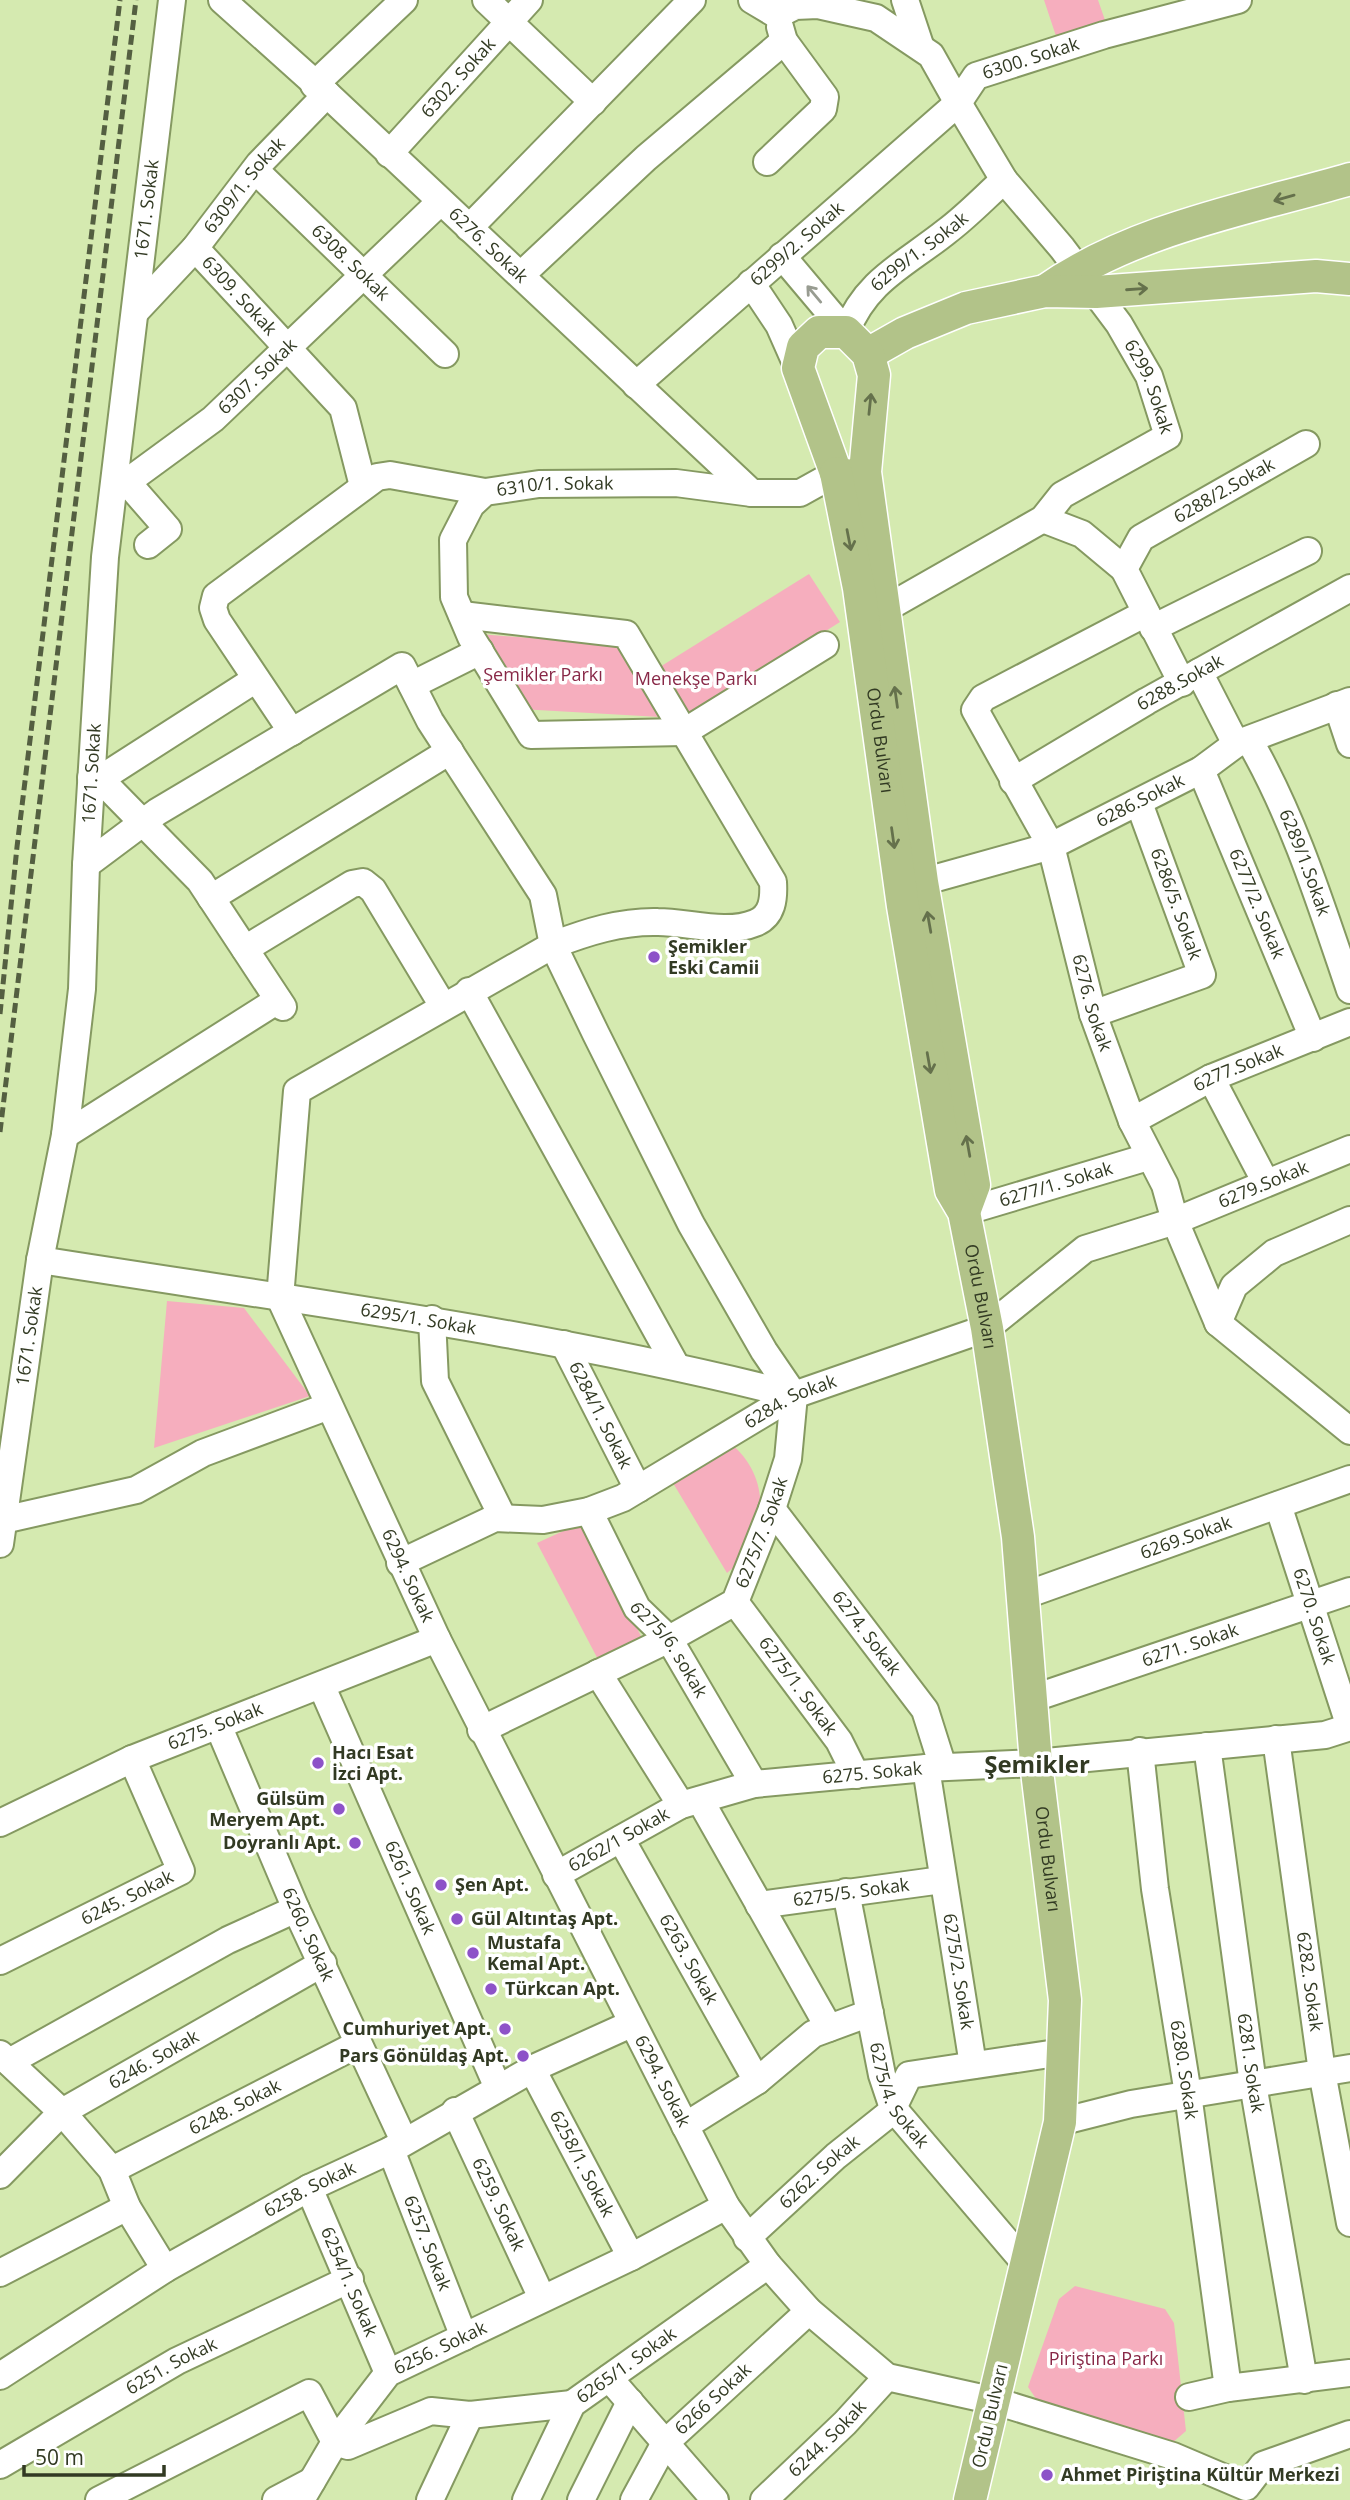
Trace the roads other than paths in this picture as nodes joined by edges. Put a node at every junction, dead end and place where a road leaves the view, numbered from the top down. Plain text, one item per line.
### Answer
1 (172, 0) edge
2 (404, 0) edge
3 (486, 0) edge
4 (529, 0) edge
5 (692, 0) edge
6 (752, 0) edge
7 (905, 0) edge
8 (1238, 0) edge
9 (238, 5) edge
10 (777, 15) junction
11 (508, 21) junction
12 (784, 41) junction
13 (920, 45) junction
14 (320, 90) junction
15 (593, 102) junction
16 (958, 103) junction
17 (389, 154) junction
18 (767, 162) dead end
19 (255, 170) junction
20 (1350, 179) edge
21 (1004, 180) junction
22 (440, 202) junction
23 (469, 228) junction
24 (195, 247) junction
25 (782, 256) junction
26 (1075, 269) junction
27 (365, 275) junction
28 (521, 275) junction
29 (1350, 279) edge
30 (751, 283) junction
31 (1045, 291) junction
32 (1096, 292) junction
33 (136, 311) junction
34 (846, 332) junction
35 (288, 348) junction
36 (445, 354) dead end
37 (867, 354) junction
38 (798, 368) junction
39 (636, 385) junction
40 (1306, 444) dead end
41 (851, 472) junction
42 (363, 486) junction
43 (485, 492) junction
44 (752, 493) junction
45 (1043, 519) junction
46 (148, 545) dead end
47 (1308, 551) dead end
48 (1124, 569) junction
49 (1350, 588) edge
50 (885, 609) junction
51 (462, 615) junction
52 (1149, 621) junction
53 (825, 645) dead end
54 (480, 651) junction
55 (1191, 677) junction
56 (256, 679) junction
57 (412, 685) junction
58 (1343, 703) edge
59 (292, 732) junction
60 (684, 732) junction
61 (1242, 742) junction
62 (1350, 744) edge
63 (450, 751) junction
64 (1201, 770) junction
65 (95, 779) junction
66 (1013, 781) junction
67 (1139, 803) junction
68 (142, 824) junction
69 (1051, 846) junction
70 (86, 865) junction
71 (922, 882) junction
72 (211, 898) junction
73 (552, 945) junction
74 (245, 949) junction
75 (1350, 990) edge
76 (469, 991) junction
77 (443, 1006) junction
78 (1093, 1014) junction
79 (1350, 1022) edge
80 (1313, 1038) junction
81 (1211, 1078) junction
82 (1132, 1121) junction
83 (65, 1135) junction
84 (1350, 1149) edge
85 (1148, 1157) junction
86 (1265, 1181) junction
87 (964, 1212) junction
88 (1350, 1220) edge
89 (1175, 1222) junction
90 (40, 1260) junction
91 (280, 1298) junction
92 (432, 1319) junction
93 (1218, 1324) junction
94 (987, 1328) junction
95 (564, 1344) junction
96 (675, 1364) junction
97 (794, 1395) junction
98 (329, 1406) junction
99 (1350, 1431) edge
100 (1350, 1479) edge
101 (638, 1489) junction
102 (1278, 1505) junction
103 (772, 1509) junction
104 (589, 1511) junction
105 (503, 1518) junction
106 (2, 1532) edge
107 (400, 1563) junction
108 (1350, 1591) edge
109 (1023, 1596) junction
110 (735, 1602) junction
111 (1310, 1606) junction
112 (437, 1639) junction
113 (669, 1639) junction
114 (598, 1673) junction
115 (322, 1686) junction
116 (1031, 1699) junction
117 (218, 1725) junction
118 (1350, 1727) edge
119 (481, 1730) junction
120 (1276, 1739) junction
121 (1207, 1746) junction
122 (1140, 1751) junction
123 (132, 1759) junction
124 (1036, 1763) junction
125 (934, 1768) junction
126 (856, 1774) junction
127 (754, 1784) junction
128 (691, 1803) junction
129 (0, 1823) edge
130 (621, 1839) junction
131 (556, 1875) junction
132 (943, 1880) junction
133 (846, 1892) junction
134 (759, 1905) junction
135 (296, 1909) junction
136 (0, 1961) edge
137 (323, 1963) junction
138 (870, 2013) junction
139 (631, 2025) junction
140 (829, 2028) junction
141 (358, 2044) junction
142 (1063, 2052) junction
143 (5, 2058) edge
144 (974, 2065) junction
145 (1350, 2068) edge
146 (532, 2069) junction
147 (1322, 2072) junction
148 (757, 2081) junction
149 (1253, 2084) junction
150 (498, 2088) junction
151 (1188, 2094) junction
152 (894, 2108) junction
153 (455, 2111) junction
154 (62, 2112) junction
155 (1060, 2122) junction
156 (685, 2126) junction
157 (398, 2145) junction
158 (112, 2170) junction
159 (0, 2175) edge
160 (309, 2188) junction
161 (726, 2206) junction
162 (127, 2207) junction
163 (1350, 2223) edge
164 (747, 2238) junction
165 (631, 2257) junction
166 (1025, 2263) junction
167 (768, 2265) junction
168 (165, 2269) junction
169 (0, 2273) edge
170 (350, 2279) junction
171 (542, 2298) junction
172 (809, 2311) junction
173 (464, 2337) junction
174 (388, 2373) junction
175 (1350, 2373) edge
176 (0, 2376) edge
177 (887, 2377) junction
178 (609, 2378) junction
179 (1304, 2380) junction
180 (1228, 2388) junction
181 (1189, 2397) dead end
182 (995, 2401) junction
183 (630, 2402) junction
184 (572, 2404) junction
185 (470, 2415) junction
186 (1350, 2434) edge
187 (335, 2442) junction
188 (665, 2443) junction
189 (0, 2465) edge
190 (306, 2490) edge
191 (1244, 2496) edge
192 (99, 2500) edge
193 (276, 2500) edge
194 (430, 2500) edge
195 (526, 2500) edge
196 (581, 2500) edge
197 (634, 2500) edge
198 (715, 2500) edge
199 (764, 2500) edge
200 (970, 2500) edge

1 - 33 street, 1671. Sokak
2 - 14 street, 6309/1. Sokak
3 - 11 street
4 - 11 street, 6302. Sokak
5 - 15 street
6 - 10 street
7 - 13 street
8 - 16 street, 6300. Sokak
9 - 14 street, 6276. Sokak
10 - 12 street
10 - 13 street
11 - 15 street
11 - 17 street, 6302. Sokak
12 - 18 street
12 - 28 street
13 - 16 street
14 - 17 street, 6276. Sokak
14 - 19 street, 6309/1. Sokak
15 - 23 street
16 - 21 street, 6299. Sokak
16 - 25 street, 6299/2. Sokak
17 - 22 street, 6276. Sokak
19 - 24 street, 6309/1. Sokak
19 - 27 street, 6308. Sokak
20 -> 26 main road
21 - 26 street, 6299. Sokak
21 - 34 street, 6299/1. Sokak
22 - 23 street, 6276. Sokak
22 - 27 street, 6307. Sokak
23 - 28 street, 6276. Sokak
24 - 33 street, 6309/1. Sokak
24 - 35 street, 6309. Sokak
25 - 30 street, 6299/2. Sokak
34 -> 25 street
26 - 31 main road
26 - 32 street, 6299. Sokak
27 - 35 street, 6307. Sokak
27 - 36 street, 6308. Sokak
28 - 39 street, 6276. Sokak
32 -> 29 main road
30 - 38 street, Ordu Bulvarı
30 - 39 street, 6299/2. Sokak
31 - 32 main road
31 - 37 main road
32 - 45 street, 6299. Sokak
33 - 65 street, 1671. Sokak
34 - 37 main road
34 - 38 main road
35 - 42 street, 6309. Sokak
35 - 46 street, 6307. Sokak
41 -> 37 main road, Ordu Bulvarı
38 - 41 main road, Ordu Bulvarı
39 - 44 street, 6276. Sokak
40 - 48 street, 6288/2.Sokak
41 - 44 street, 6310/1. Sokak
41 - 50 main road, Ordu Bulvarı
41 -> 87 main road, Ordu Bulvarı
42 - 43 street
42 - 56 street
43 - 44 street, 6310/1. Sokak
43 - 51 street, 6310/1. Sokak
45 - 48 street
45 - 50 street, 6299. Sokak
47 - 52 street
48 - 52 street, 6289/1.Sokak
49 - 55 street, 6288.Sokak
71 -> 50 main road, Ordu Bulvarı
51 - 54 street, 6310/1. Sokak
51 - 60 street
52 - 55 street, 6289/1.Sokak
52 - 66 street, 6276. Sokak
53 - 60 street
54 - 57 street
54 - 60 street, 6310/1. Sokak
55 - 61 street, 6289/1.Sokak
55 - 66 street, 6288.Sokak
56 - 59 street
56 - 65 street
57 - 59 street
57 - 63 street
58 - 61 street, 6286.Sokak
58 - 62 street
59 - 68 street
60 - 73 street
61 - 64 street, 6286.Sokak
61 - 75 street, 6289/1.Sokak
63 - 72 street
63 - 73 street
64 - 67 street, 6286.Sokak
64 - 80 street, 6277/2. Sokak
65 - 68 street
65 - 70 street, 1671. Sokak
66 - 69 street, 6276. Sokak
67 - 69 street, 6286.Sokak
67 - 78 street, 6286/5. Sokak
68 - 70 street
68 - 72 street
69 - 71 street, 6286.Sokak
69 - 78 street, 6276. Sokak
70 - 83 street, 1671. Sokak
87 -> 71 main road, Ordu Bulvarı
72 - 74 street
73 - 76 street
73 - 97 street
74 - 77 street
74 - 83 street
76 - 77 street
76 - 96 street
77 - 91 street
78 - 82 street, 6276. Sokak
79 - 80 street, 6277.Sokak
80 - 81 street, 6277.Sokak
81 - 82 street, 6277.Sokak
81 - 86 street
82 - 85 street, 6276. Sokak
83 - 90 street, 1671. Sokak
84 - 86 street, 6279.Sokak
85 - 87 street, 6277/1. Sokak
85 - 89 street, 6276. Sokak
86 - 89 street, 6279.Sokak
87 - 94 main road, Ordu Bulvarı
88 - 93 street
89 - 93 street, 6276. Sokak
89 - 94 street, 6284. Sokak
90 - 91 street, 6295/1. Sokak
90 - 106 street, 1671. Sokak
91 - 92 street, 6295/1. Sokak
91 - 98 street, 6294. Sokak
92 - 95 street, 6295/1. Sokak
92 - 105 street
93 - 99 street, 6276. Sokak
94 - 97 street, 6284. Sokak
94 - 109 main road, Ordu Bulvarı
95 - 96 street, 6295/1. Sokak
95 - 101 street, 6284/1. Sokak
96 - 97 street, 6295/1. Sokak
97 - 101 street, 6284. Sokak
97 - 103 street, 6275/7. Sokak
98 - 106 street
98 - 107 street, 6294. Sokak
100 - 102 street, 6269.Sokak
101 - 104 street, 6284. Sokak
102 - 109 street, 6269.Sokak
102 - 111 street, 6270. Sokak
103 - 110 street, 6275/7. Sokak
103 - 125 street, 6274. Sokak
104 - 105 street, 6284. Sokak
104 - 113 street, 6275/6. sokak
105 - 107 street, 6284. Sokak
107 - 112 street, 6294. Sokak
108 - 111 street, 6271. Sokak
109 - 116 main road, Ordu Bulvarı
110 - 113 street, 6275/7. Sokak
110 - 126 street, 6275/1. Sokak
111 - 116 street, 6271. Sokak
111 - 118 street, 6270. Sokak
112 - 115 street, 6275. Sokak
112 - 119 street, 6294. Sokak
113 - 114 street, 6275/7. Sokak
113 - 127 street, 6275/6. sokak
114 - 119 street
114 - 128 street
115 - 117 street, 6275. Sokak
115 - 150 street, 6261. Sokak
116 - 124 main road, Ordu Bulvarı
117 - 123 street, 6275. Sokak
117 - 135 street, 6260. Sokak
118 - 120 street, 6275. Sokak
119 - 131 street, 6294. Sokak
120 - 121 street, 6275. Sokak
120 - 147 street, 6282. Sokak
121 - 122 street, 6275. Sokak
121 - 149 street, 6281. Sokak
122 - 124 street, 6275. Sokak
122 - 151 street, 6280. Sokak
123 - 129 street, 6275. Sokak
123 - 136 street, 6245. Sokak
124 - 125 street, 6275. Sokak
124 - 142 main road, Ordu Bulvarı
125 - 126 street, 6275. Sokak
125 - 132 street
126 - 127 street, 6275. Sokak
127 - 128 street, 6275. Sokak
128 - 130 street, 6262/1 Sokak
128 - 134 street
130 - 131 street, 6262/1 Sokak
130 - 148 street, 6263. Sokak
131 - 139 street, 6294. Sokak
132 - 133 street, 6275/5. Sokak
132 - 144 street, 6275/2. Sokak
133 - 134 street, 6275/5. Sokak
133 - 138 street, 6275/4. Sokak
134 - 140 street
135 - 137 street, 6260. Sokak
135 - 143 street
137 - 141 street, 6260. Sokak
137 - 154 street, 6246. Sokak
138 - 140 street
138 - 152 street, 6275/4. Sokak
139 - 146 street, 6258. Sokak
139 - 156 street, 6294. Sokak
140 - 148 street
141 - 157 street, 6260. Sokak
141 - 158 street, 6248. Sokak
142 - 144 street, 6262. Sokak
142 - 155 main road, Ordu Bulvarı
143 - 154 street
144 - 152 street, 6262. Sokak
145 - 147 street
146 - 150 street, 6258. Sokak
146 - 165 street, 6258/1. Sokak
147 - 149 street
147 - 163 street, 6282. Sokak
148 - 156 street
149 - 151 street
149 - 179 street, 6281. Sokak
150 - 153 street, 6258. Sokak
151 - 155 street
151 - 180 street, 6280. Sokak
152 - 164 street, 6262. Sokak
152 - 166 street, 6275/4. Sokak
153 - 157 street, 6258. Sokak
153 - 171 street, 6259. Sokak
154 - 158 street
154 - 159 street, 6246. Sokak
155 - 166 main road, Ordu Bulvarı
156 - 161 street, 6294. Sokak
157 - 160 street, 6258. Sokak
157 - 173 street, 6257. Sokak
158 - 162 street
160 - 168 street, 6258. Sokak
160 - 170 street, 6254/1. Sokak
161 - 164 street, 6294. Sokak
161 - 165 street, 6256. Sokak
162 - 168 street
162 - 169 street
164 - 167 street, 6294. Sokak
165 - 171 street, 6256. Sokak
166 - 182 main road, Ordu Bulvarı
167 - 172 street, 6294. Sokak
167 - 178 street, 6265/1. Sokak
168 - 176 street, 6258. Sokak
170 - 174 street, 6254/1. Sokak
170 - 189 street, 6251. Sokak
171 - 173 street, 6256. Sokak
172 - 177 street, 6294. Sokak
172 - 188 street, 6266 Sokak
173 - 174 street, 6256. Sokak
174 - 187 street, 6256. Sokak
175 - 179 street
177 - 182 street, 6294. Sokak
177 - 199 street, 6244. Sokak
178 - 183 street
178 - 184 street, 6265/1. Sokak
179 - 180 street
180 - 181 street
182 - 191 street, 6294. Sokak
182 - 200 main road, Ordu Bulvarı
183 - 188 street
183 - 196 street
184 - 185 street
184 - 195 street, 6265/1. Sokak
185 - 187 street
185 - 194 street
186 - 191 street, 6294. Sokak
187 - 190 street, 6256. Sokak
187 - 192 street
188 - 197 street, 6266 Sokak
188 - 198 street
190 - 193 street

